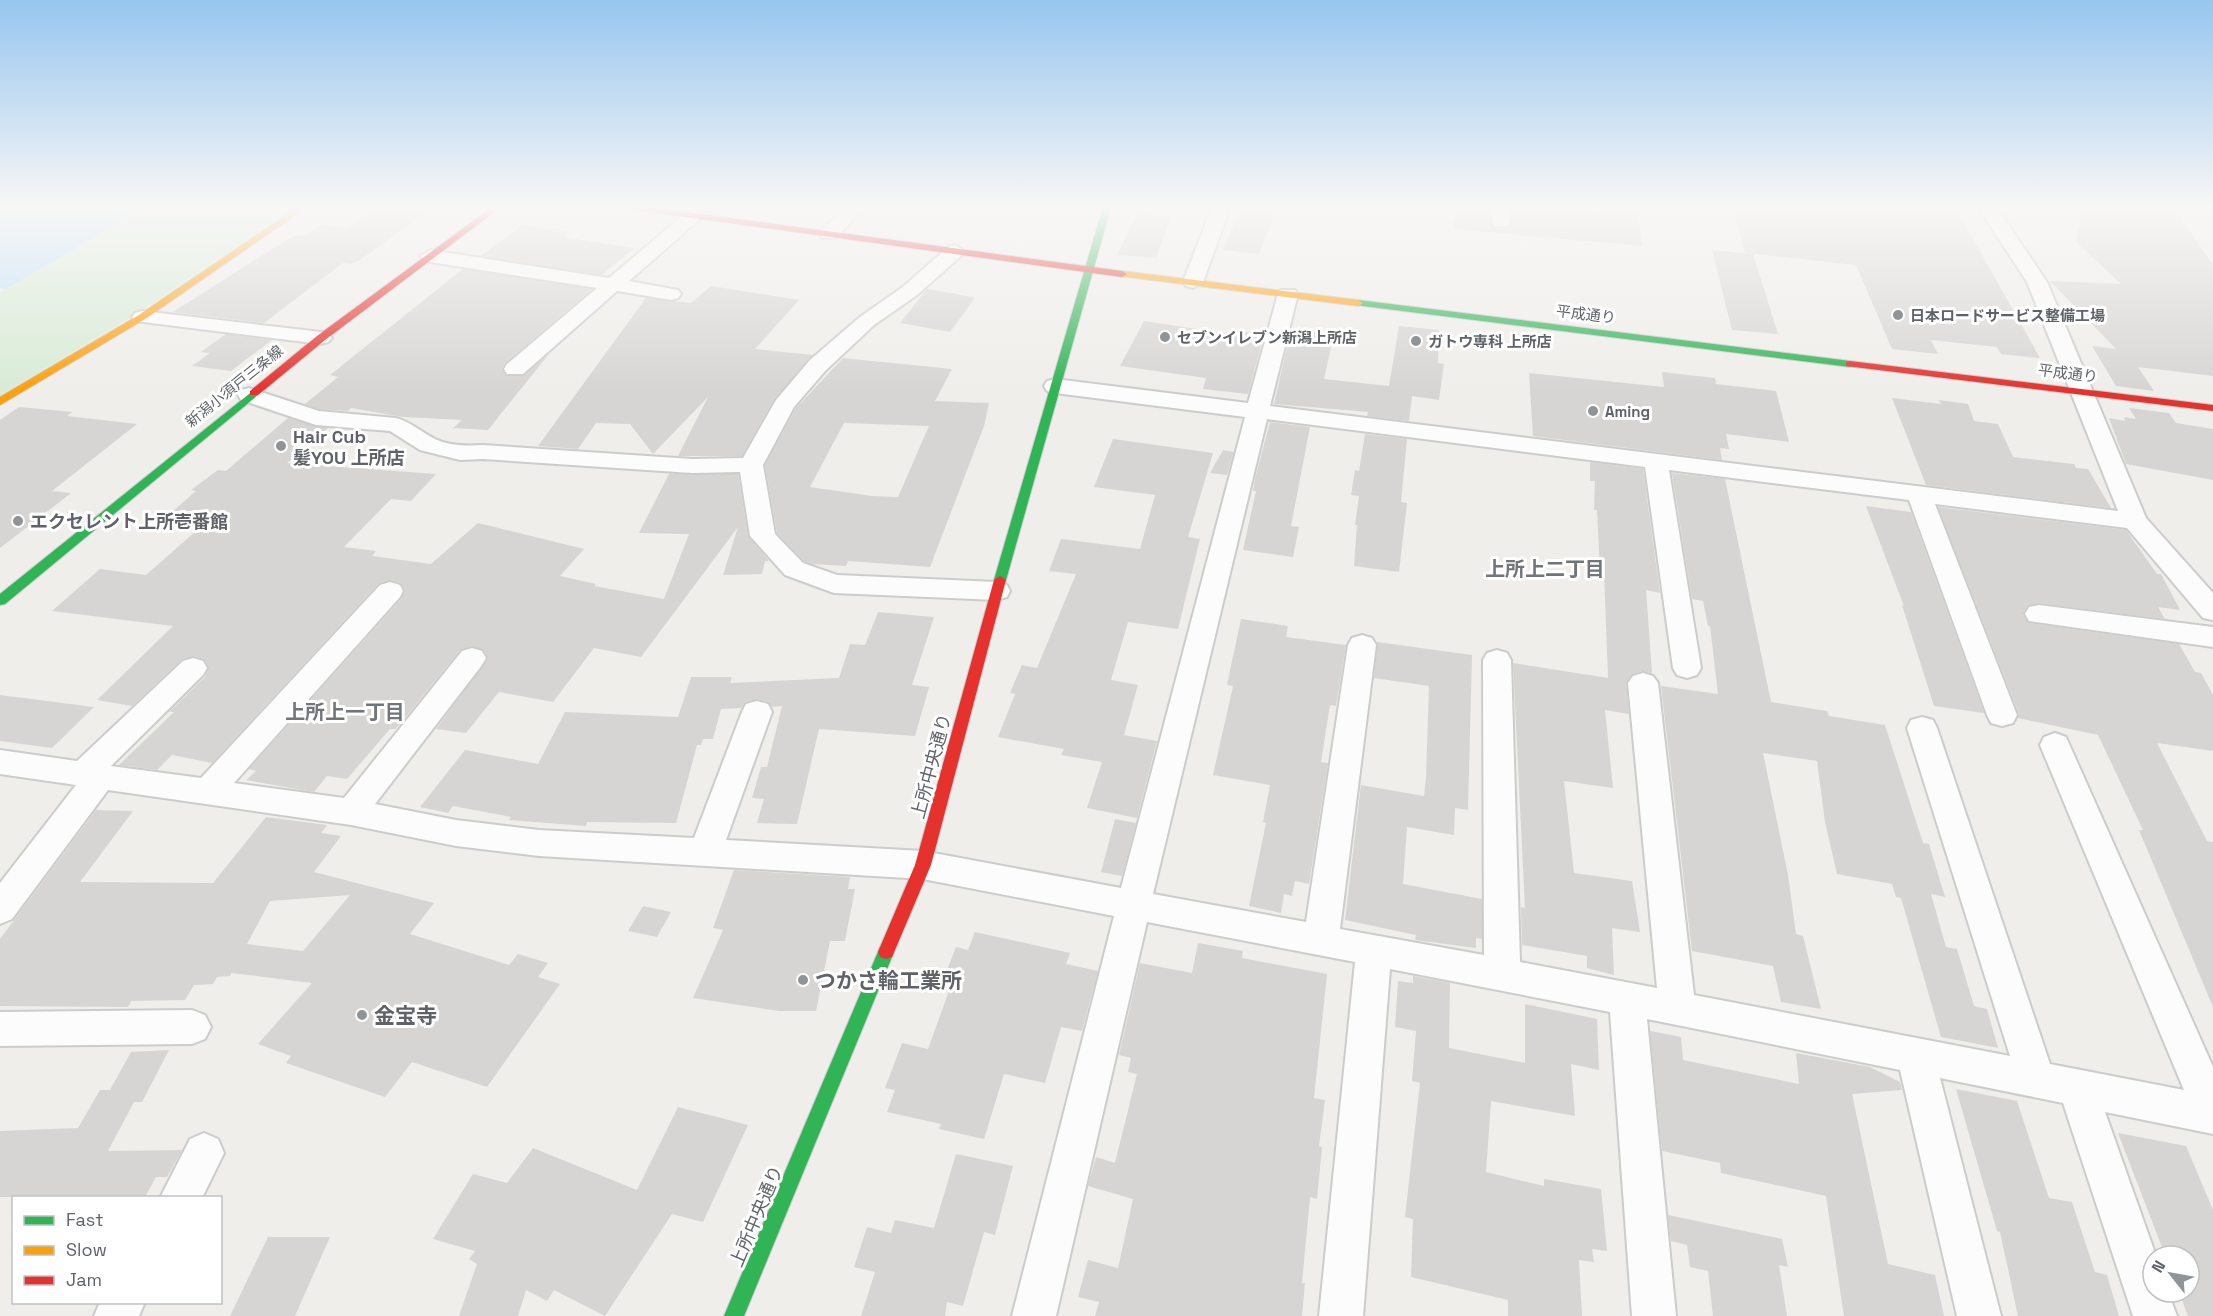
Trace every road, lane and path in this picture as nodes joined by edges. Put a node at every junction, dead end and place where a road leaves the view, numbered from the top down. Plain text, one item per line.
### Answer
1 (213, 268) edge
2 (413, 268) edge
3 (504, 268) edge
4 (631, 268) edge
5 (935, 268) edge
6 (1077, 268) edge
7 (1198, 268) edge
8 (2028, 268) edge
9 (1088, 270) junction
10 (1193, 282) junction
11 (610, 286) junction
12 (671, 294) dead end
13 (1288, 294) junction
14 (142, 317) junction
15 (321, 338) junction
16 (515, 369) dead end
17 (1055, 386) junction
18 (2081, 391) junction
19 (249, 395) junction
20 (0, 402) edge
21 (2213, 408) edge
22 (1257, 411) junction
23 (1656, 461) junction
24 (752, 465) junction
25 (1919, 494) junction
26 (2135, 521) junction
27 (390, 591) dead end
28 (997, 591) junction
29 (0, 601) edge
30 (2213, 611) edge
31 (2039, 614) dead end
32 (2213, 637) edge
33 (1362, 645) dead end
34 (472, 657) dead end
35 (1497, 660) dead end
36 (193, 668) dead end
37 (1687, 668) dead end
38 (1643, 682) dead end
39 (757, 712) dead end
40 (2002, 716) dead end
41 (1922, 728) dead end
42 (2055, 745) dead end
43 (0, 762) edge
44 (91, 776) junction
45 (207, 792) junction
46 (351, 812) junction
47 (705, 853) junction
48 (923, 865) junction
49 (1133, 906) junction
50 (0, 909) edge
51 (1321, 942) junction
52 (1374, 951) junction
53 (1502, 975) junction
54 (1627, 999) junction
55 (1677, 1008) junction
56 (192, 1027) dead end
57 (0, 1029) edge
58 (1916, 1057) junction
59 (2036, 1079) junction
60 (2077, 1087) junction
61 (2213, 1114) edge
62 (204, 1153) dead end
63 (181, 1196) edge
64 (734, 1316) edge
65 (1034, 1316) edge
66 (1341, 1316) edge
67 (1654, 1316) edge
68 (1979, 1316) edge
69 (2155, 1316) edge

1 - 14 street
2 - 15 street, 新潟小須戸三条線
3 - 11 street
4 - 11 street
5 - 24 street
6 - 9 street, 平成通り
7 - 10 street
8 - 18 street
9 - 10 street, 平成通り
9 - 17 street, 上所中央通り
10 - 13 street, 平成通り
11 - 12 street
11 - 16 street
13 - 18 street, 平成通り
13 - 22 street
14 - 15 street
14 - 20 street
15 - 19 street, 新潟小須戸三条線
17 - 22 street
17 - 28 street, 上所中央通り
18 - 21 street, 平成通り
18 - 26 street
19 - 24 street
19 - 29 street, 新潟小須戸三条線
22 - 23 street
22 - 49 street
23 - 25 street
23 - 37 street
24 - 28 street
25 - 26 street
25 - 40 street
26 - 30 street
27 - 45 street
28 - 48 street, 上所中央通り
31 - 32 street
33 - 51 street
34 - 46 street
35 - 53 street
36 - 44 street
38 - 55 street
39 - 47 street
41 - 59 street
42 - 61 street
43 - 44 street
44 - 45 street
44 - 50 street
45 - 46 street
46 - 47 street
47 - 48 street
48 - 49 street
48 - 64 street, 上所中央通り
49 - 51 street
49 - 65 street
51 - 52 street
52 - 53 street
52 - 66 street
53 - 54 street
54 - 55 street
54 - 67 street
55 - 58 street
56 - 57 street
58 - 59 street
58 - 68 street
59 - 60 street
60 - 61 street
60 - 69 street
62 - 63 street

